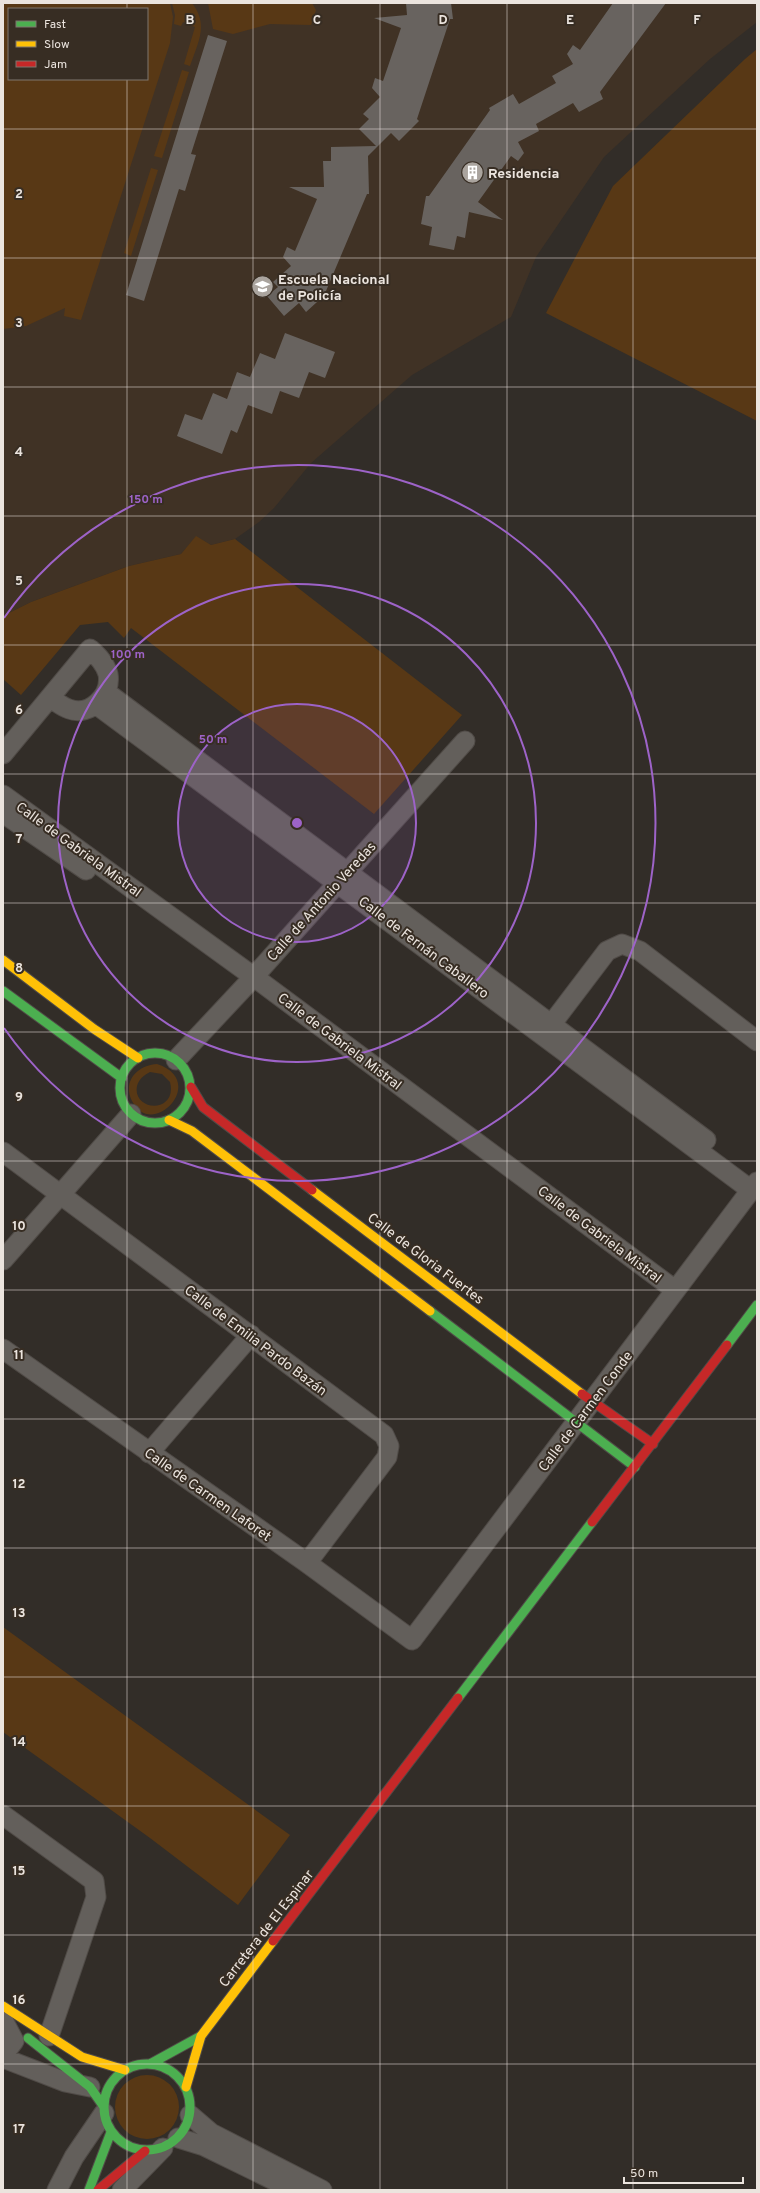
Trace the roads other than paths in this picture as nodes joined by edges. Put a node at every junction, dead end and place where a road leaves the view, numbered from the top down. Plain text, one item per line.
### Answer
1 (50, 698) junction
2 (101, 699) junction
3 (465, 740) dead end
4 (3, 754) edge
5 (3, 795) edge
6 (3, 813) edge
7 (342, 878) junction
8 (3, 960) edge
9 (252, 979) junction
10 (3, 991) edge
11 (547, 1030) junction
12 (757, 1041) edge
13 (138, 1058) junction
14 (176, 1060) junction
15 (122, 1078) junction
16 (191, 1086) junction
17 (131, 1114) junction
18 (169, 1120) junction
19 (3, 1152) edge
20 (3, 1165) edge
21 (755, 1183) edge
22 (57, 1199) junction
23 (3, 1260) edge
24 (673, 1294) junction
25 (757, 1305) edge
26 (248, 1339) junction
27 (3, 1349) edge
28 (592, 1401) junction
29 (577, 1422) junction
30 (653, 1444) junction
31 (149, 1453) junction
32 (635, 1467) junction
33 (303, 1560) junction
34 (412, 1640) joint
35 (3, 1815) edge
36 (3, 2017) edge
37 (49, 2036) junction
38 (201, 2036) junction
39 (3, 2050) edge
40 (3, 2058) edge
41 (150, 2064) junction
42 (125, 2070) junction
43 (186, 2087) junction
44 (90, 2088) junction
45 (104, 2110) junction
46 (190, 2114) junction
47 (111, 2132) junction
48 (162, 2146) junction
49 (57, 2190) edge
50 (89, 2190) edge
51 (98, 2190) edge
52 (122, 2190) edge
53 (294, 2190) edge
54 (322, 2190) edge

1 - 2 street
1 - 2 street
1 - 4 street
2 - 7 street, Calle de Fernán Caballero
3 - 7 street, Calle de Antonio Veredas
5 - 9 street, Calle de Gabriela Mistral
6 - 9 street, Calle de Gabriela Mistral
7 - 9 street, Calle de Antonio Veredas
7 - 11 street, Calle de Fernán Caballero
8 - 13 street
9 - 14 street, Calle de Antonio Veredas
9 - 24 street, Calle de Gabriela Mistral
10 - 15 street
11 - 12 street
11 - 21 street, Calle de Fernán Caballero
13 - 14 street
13 - 15 street
14 - 16 street
15 - 17 street
16 - 18 street
16 - 28 street, Calle de Gloria Fuertes
17 - 18 street
17 - 22 street
18 - 29 street
19 - 22 street, Calle de Emilia Pardo Bazán
20 - 22 street, Calle de Emilia Pardo Bazán
21 - 24 street, Calle de Carmen Conde
22 - 23 street
22 - 26 street, Calle de Emilia Pardo Bazán
24 - 28 street, Calle de Carmen Conde
25 - 30 street, Carretera de El Espinar
26 - 31 street
26 - 33 street, Calle de Emilia Pardo Bazán
27 - 31 street, Calle de Carmen Laforet
28 - 29 street, Calle de Carmen Conde
28 - 30 street, Calle de Gloria Fuertes
29 - 32 street
29 - 34 street, Calle de Carmen Conde
30 - 32 street, Carretera de El Espinar
31 - 33 street, Calle de Carmen Laforet
32 - 38 street, Carretera de El Espinar
33 - 34 street, Calle de Carmen Laforet
35 - 37 street
36 - 37 street
36 - 39 street
36 - 44 street
37 - 42 street
38 - 41 street, Carretera de El Espinar
38 - 43 street, Carretera de El Espinar
40 - 44 street
41 - 42 street
41 - 43 street
42 - 45 street
43 - 46 street
44 - 45 street
45 - 47 street
45 - 49 street
46 - 48 street
46 - 54 street
47 - 48 street
47 - 50 street
48 - 51 street
48 - 52 street
48 - 53 street

